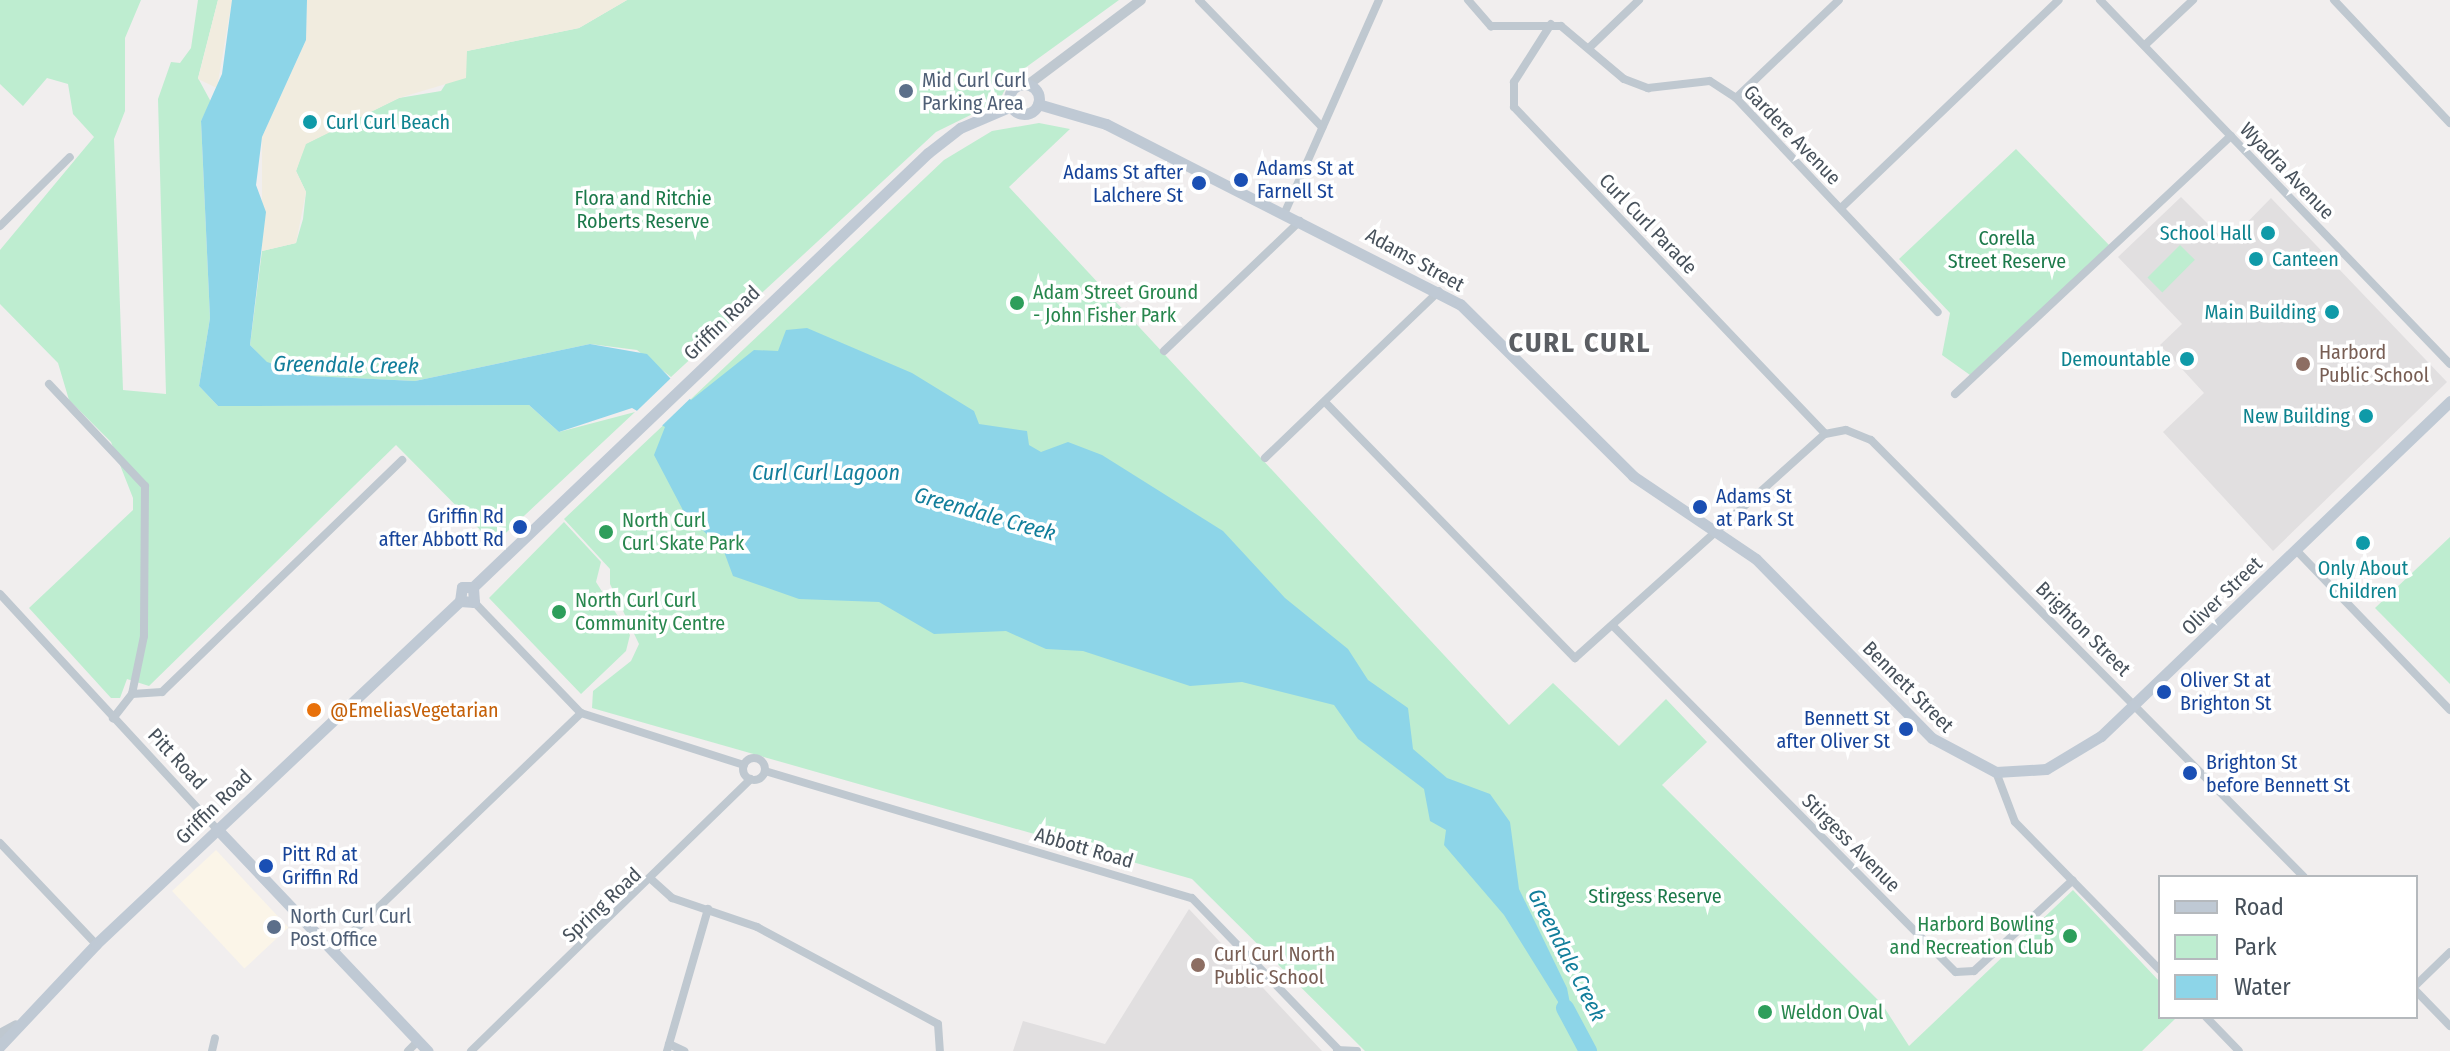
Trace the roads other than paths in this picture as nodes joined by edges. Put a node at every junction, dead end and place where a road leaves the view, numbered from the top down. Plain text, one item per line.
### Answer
1 (1141, 0) edge
2 (1199, 0) edge
3 (1379, 0) edge
4 (1468, 0) edge
5 (1639, 0) edge
6 (1839, 0) edge
7 (2059, 0) edge
8 (2100, 0) edge
9 (2193, 0) edge
10 (2334, 0) edge
11 (1551, 24) junction
12 (2145, 45) junction
13 (1590, 47) junction
14 (1029, 84) junction
15 (1736, 98) junction
16 (1038, 104) junction
17 (1011, 106) junction
18 (2450, 123) edge
19 (1322, 127) junction
20 (2231, 136) junction
21 (70, 157) dead end
22 (1841, 208) junction
23 (1285, 212) junction
24 (1301, 220) junction
25 (0, 226) edge
26 (1440, 290) junction
27 (1938, 312) dead end
28 (1164, 351) dead end
29 (2450, 364) edge
30 (49, 384) dead end
31 (1955, 394) dead end
32 (2450, 401) edge
33 (1325, 402) junction
34 (1825, 434) junction
35 (1265, 458) dead end
36 (402, 460) dead end
37 (1721, 531) junction
38 (2296, 550) junction
39 (473, 587) junction
40 (0, 594) edge
41 (460, 601) junction
42 (474, 602) junction
43 (1615, 628) junction
44 (132, 694) junction
45 (2136, 705) junction
46 (2450, 710) edge
47 (581, 713) junction
48 (113, 718) junction
49 (744, 765) junction
50 (765, 771) junction
51 (1996, 772) junction
52 (751, 779) junction
53 (217, 829) junction
54 (0, 843) edge
55 (2302, 875) edge
56 (652, 880) junction
57 (2073, 880) junction
58 (708, 909) junction
59 (96, 944) junction
60 (333, 951) junction
61 (2450, 952) edge
62 (2158, 968) edge
63 (2418, 986) edge
64 (2418, 990) edge
65 (2208, 1019) edge
66 (16, 1025) junction
67 (2450, 1026) edge
68 (0, 1034) edge
69 (215, 1038) dead end
70 (418, 1041) junction
71 (0, 1046) edge
72 (668, 1047) edge
73 (1337, 1050) edge
74 (212, 1051) edge
75 (408, 1051) edge
76 (428, 1051) edge
77 (471, 1051) edge
78 (684, 1051) edge
79 (940, 1051) edge
80 (1357, 1051) edge
81 (2239, 1051) edge

1 - 14 street
2 - 19 street
3 - 19 street
4 - 11 street
5 - 13 street
6 - 15 street
7 - 22 street
8 - 12 street, Wyadra Avenue
9 - 12 street
10 - 18 street
11 - 13 street, Gardere Avenue
11 - 34 street, Curl Curl Parade
12 - 20 street, Wyadra Avenue
13 - 15 street, Gardere Avenue
14 - 16 main road
14 - 17 main road
15 - 22 street, Gardere Avenue
16 - 17 main road
16 - 23 main road, Adams Street
17 - 39 main road, Griffin Road
19 - 23 street
20 - 29 street, Wyadra Avenue
20 - 31 street
21 - 25 street
22 - 27 street, Gardere Avenue
23 - 24 main road, Adams Street
24 - 26 main road, Adams Street
24 - 28 street
26 - 33 street
26 - 37 main road, Adams Street
30 - 44 street
32 - 38 main road, Oliver Street
33 - 35 street
33 - 43 street
34 - 37 street
34 - 45 street, Brighton Street
36 - 44 street
37 - 43 street
37 - 51 main road, Bennett Street
38 - 45 main road, Oliver Street
38 - 46 street
39 - 41 main road, Griffin Road
39 - 42 main road
40 - 48 street, Pitt Road
41 - 42 main road
41 - 53 main road, Griffin Road
42 - 47 street, Abbott Road
43 - 57 street, Stirgess Avenue
44 - 48 street
45 - 51 main road, Oliver Street
45 - 55 street, Brighton Street
47 - 49 street, Abbott Road
47 - 60 street
48 - 53 street, Pitt Road
49 - 50 street, Abbott Road
49 - 52 street
50 - 52 street
50 - 73 street, Abbott Road
51 - 57 street
52 - 56 street, Spring Road
53 - 59 main road, Griffin Road
53 - 60 main road, Pitt Road
54 - 59 street
56 - 58 street
56 - 77 street, Spring Road
57 - 62 street
58 - 72 street
58 - 79 street
59 - 66 main road, Griffin Road
60 - 70 main road, Pitt Road
61 - 63 street
64 - 67 street
65 - 81 street
66 - 68 street
66 - 71 main road, Griffin Road
69 - 74 street
70 - 75 street
70 - 76 main road, Pitt Road
72 - 78 street
73 - 80 street, Abbott Road

